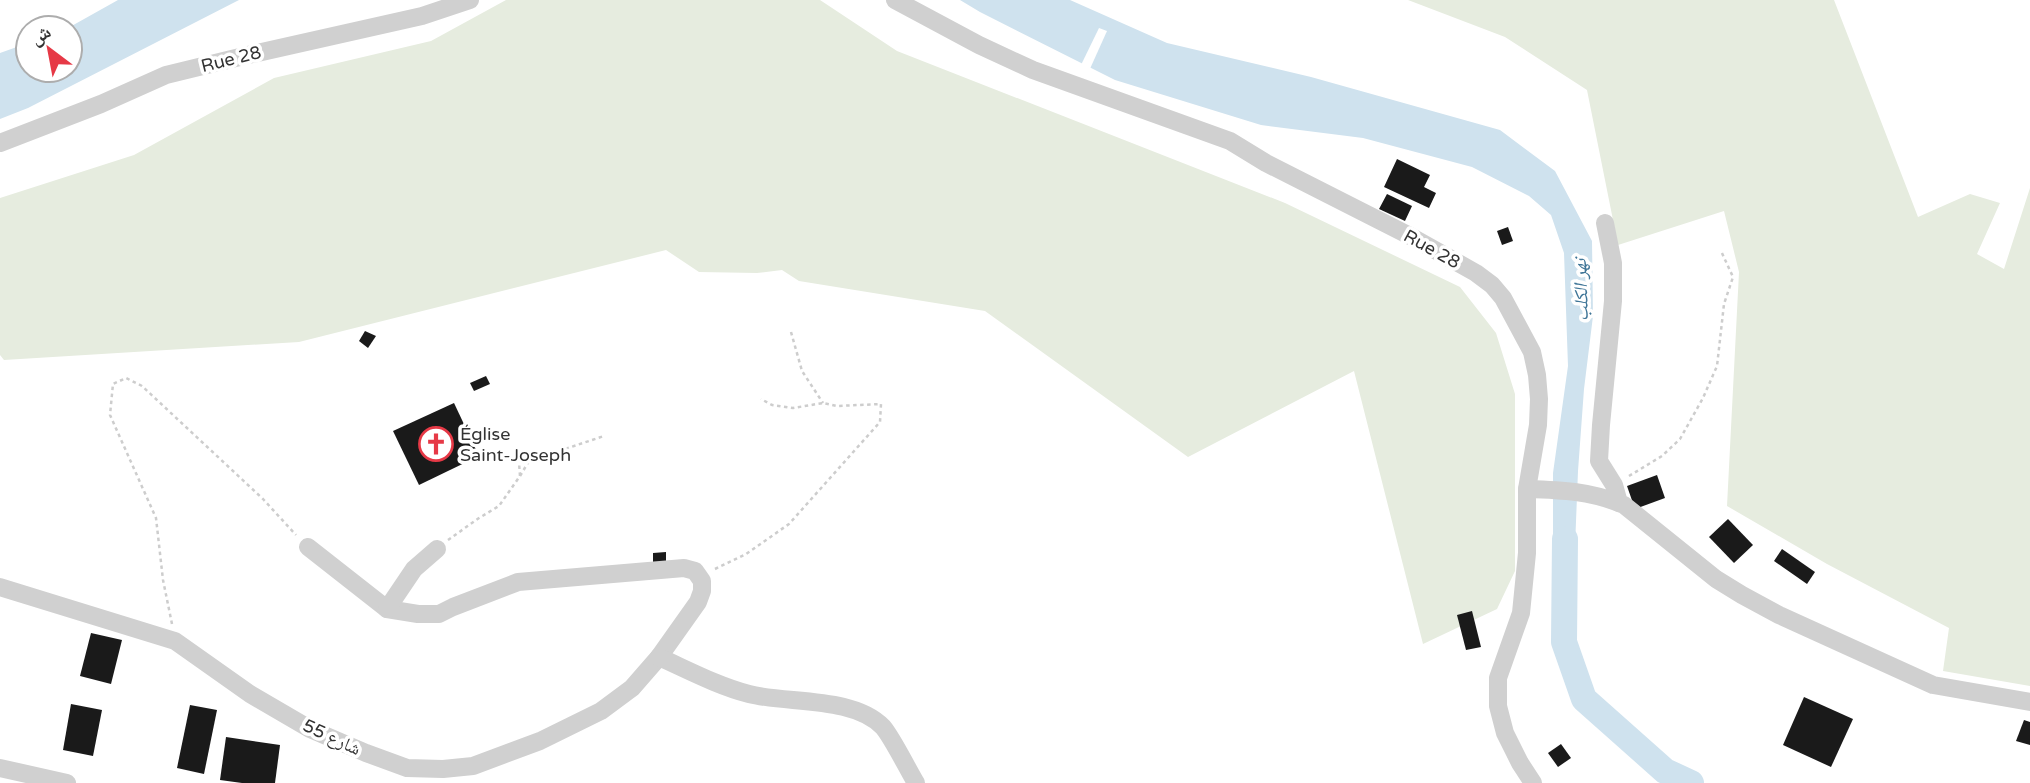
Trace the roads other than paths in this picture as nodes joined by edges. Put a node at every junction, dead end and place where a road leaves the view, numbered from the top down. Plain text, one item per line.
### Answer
1 (470, 0) edge
2 (895, 0) edge
3 (0, 143) edge
4 (1605, 223) dead end
5 (1527, 489) junction
6 (1619, 503) junction
7 (307, 547) road end
8 (437, 549) road end
9 (0, 587) edge
10 (387, 609) junction
11 (659, 657) junction
12 (2030, 702) edge
13 (0, 768) edge
14 (67, 783) edge
15 (916, 783) edge
16 (1533, 783) edge

1 - 3 street, Rue 28
2 - 5 street, Rue 28
4 - 6 street
5 - 6 street
5 - 16 street, Rue 28
6 - 12 street
7 - 10 street
8 - 10 street
9 - 11 street, شارع 55
10 - 11 street, شارع 55
11 - 15 street
13 - 14 street

